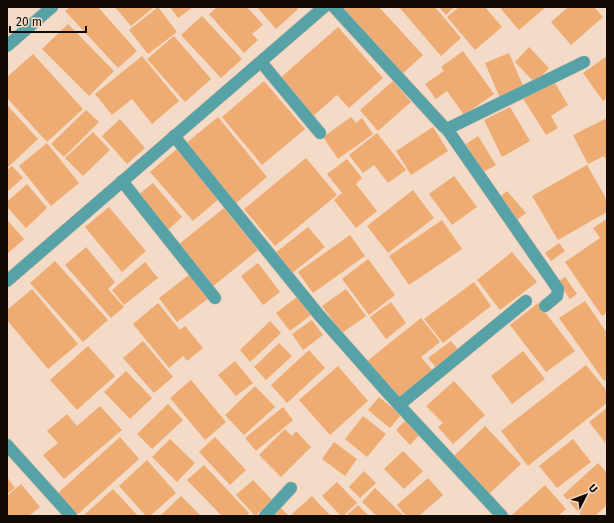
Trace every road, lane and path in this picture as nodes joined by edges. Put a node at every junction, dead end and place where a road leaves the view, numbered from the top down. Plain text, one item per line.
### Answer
1 (52, 7) edge
2 (324, 7) edge
3 (334, 7) edge
4 (7, 46) edge
5 (260, 62) junction
6 (584, 62) dead end
7 (448, 129) junction
8 (320, 133) dead end
9 (174, 136) junction
10 (122, 181) junction
11 (7, 280) edge
12 (215, 298) dead end
13 (526, 301) dead end
14 (545, 306) dead end
15 (399, 405) junction
16 (7, 445) edge
17 (291, 488) dead end
18 (71, 516) edge
19 (265, 516) edge
20 (502, 516) edge

1 - 4 street
2 - 5 street
3 - 7 street
5 - 8 street
5 - 9 street
6 - 7 street
7 - 14 street
9 - 10 street
9 - 15 street
10 - 11 street
10 - 12 street
13 - 15 street
15 - 20 street
16 - 18 street
17 - 19 street

